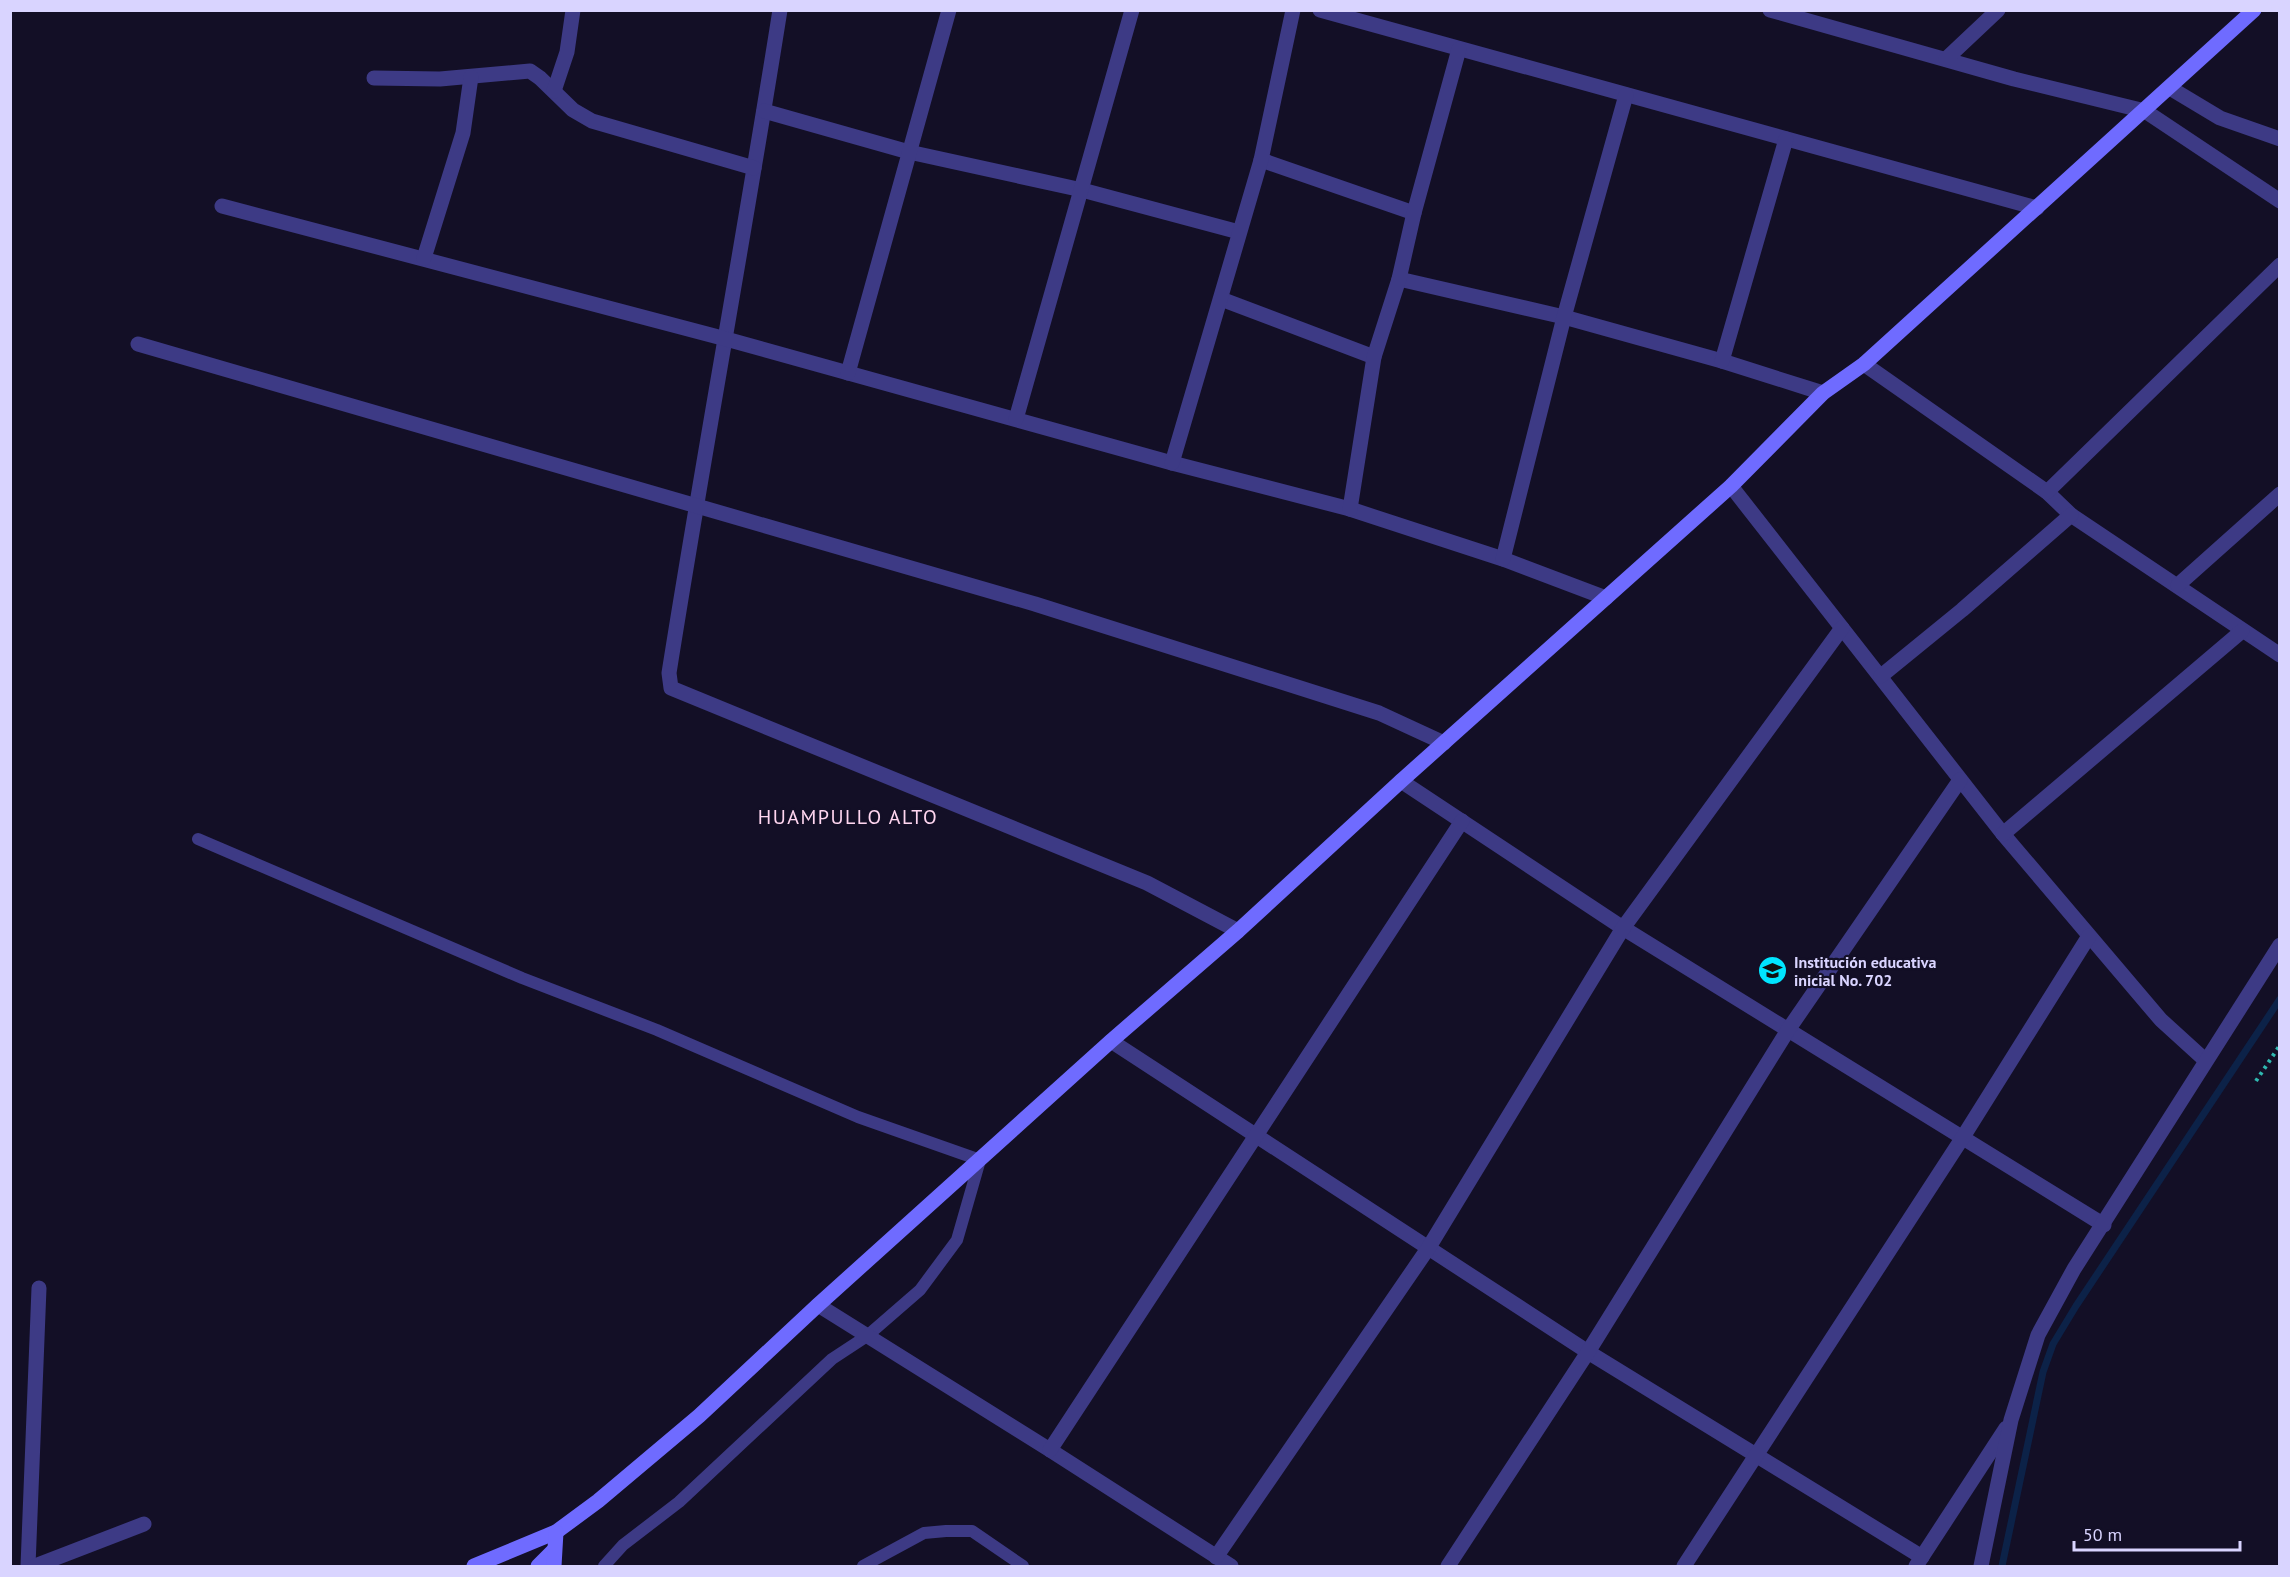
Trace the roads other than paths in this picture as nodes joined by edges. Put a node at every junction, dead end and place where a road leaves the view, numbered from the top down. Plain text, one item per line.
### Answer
1 (573, 10) edge
2 (780, 10) edge
3 (949, 10) edge
4 (1132, 10) edge
5 (1293, 10) edge
6 (1320, 10) edge
7 (1770, 10) edge
8 (1998, 10) edge
9 (2254, 10) edge
10 (1801, 14) edge
11 (1459, 49) junction
12 (1946, 60) junction
13 (471, 77) junction
14 (374, 78) dead end
15 (2170, 88) junction
16 (554, 91) junction
17 (1626, 95) junction
18 (764, 111) junction
19 (2145, 111) junction
20 (1786, 139) junction
21 (2280, 139) edge
22 (909, 152) junction
23 (1261, 160) junction
24 (754, 168) junction
25 (1082, 190) junction
26 (2280, 201) edge
27 (222, 206) dead end
28 (2037, 208) junction
29 (1414, 213) junction
30 (1239, 232) junction
31 (423, 258) junction
32 (2280, 265) edge
33 (1399, 279) junction
34 (1221, 300) junction
35 (1564, 318) junction
36 (726, 339) junction
37 (138, 344) dead end
38 (1374, 357) junction
39 (1722, 361) junction
40 (1864, 364) junction
41 (848, 373) junction
42 (1823, 393) junction
43 (1017, 419) junction
44 (1172, 463) junction
45 (1731, 486) junction
46 (2047, 492) junction
47 (2280, 494) edge
48 (696, 506) junction
49 (1350, 509) junction
50 (2071, 515) junction
51 (1503, 560) junction
52 (2178, 585) junction
53 (1606, 598) junction
54 (1842, 628) junction
55 (2242, 630) junction
56 (2280, 655) edge
57 (1881, 676) junction
58 (1444, 743) junction
59 (1960, 780) junction
60 (1401, 781) junction
61 (1462, 821) junction
62 (2003, 834) junction
63 (198, 840) dead end
64 (1623, 928) junction
65 (1238, 931) junction
66 (2089, 936) junction
67 (2280, 945) edge
68 (1788, 1030) junction
69 (1111, 1041) junction
70 (2205, 1060) junction
71 (1256, 1135) junction
72 (1963, 1137) junction
73 (980, 1160) junction
74 (2104, 1225) junction
75 (1429, 1247) junction
76 (39, 1288) dead end
77 (818, 1305) junction
78 (867, 1336) junction
79 (1588, 1352) junction
80 (2011, 1420) junction
81 (1050, 1450) junction
82 (1756, 1457) junction
83 (144, 1524) dead end
84 (556, 1532) junction
85 (554, 1550) junction
86 (1216, 1557) junction
87 (1919, 1562) edge
88 (28, 1566) edge
89 (35, 1566) edge
90 (474, 1566) edge
91 (538, 1566) edge
92 (554, 1566) edge
93 (563, 1566) edge
94 (604, 1566) edge
95 (863, 1566) edge
96 (1023, 1566) edge
97 (1231, 1566) edge
98 (1448, 1566) edge
99 (1684, 1566) edge
100 (1981, 1566) edge

1 - 16 street
2 - 18 street
3 - 22 street
4 - 25 street
5 - 23 street
6 - 11 street
7 - 10 street
8 - 12 street
9 - 15 main road
10 - 12 street
11 - 17 street
11 - 29 street
12 - 19 street
13 - 14 street
13 - 16 street
13 - 31 street
15 - 19 main road
15 - 21 street
16 - 24 street
17 - 20 street
17 - 35 street
18 - 22 street
18 - 24 street
19 - 26 street
19 - 28 main road
20 - 28 street
20 - 39 street
22 - 25 street
22 - 41 street
23 - 29 street
23 - 30 street
24 - 36 street
25 - 30 street
25 - 43 street
27 - 31 street
28 - 40 main road
29 - 33 street
30 - 34 street
31 - 36 street
32 - 46 street
33 - 35 street
33 - 38 street
34 - 38 street
34 - 44 street
35 - 39 street
35 - 51 street
36 - 41 street
36 - 48 street
37 - 48 street
38 - 49 street
39 - 42 street
40 - 42 main road
40 - 46 street
41 - 43 street
42 - 45 main road
43 - 44 street
44 - 49 street
45 - 53 main road
45 - 54 street
46 - 50 street
47 - 52 street
48 - 58 street
48 - 65 street
49 - 51 street
50 - 52 street
50 - 57 street
51 - 53 street
52 - 55 street
53 - 58 main road
54 - 57 street
54 - 64 street
55 - 56 street
55 - 62 street
57 - 59 street
58 - 60 main road
59 - 62 street
59 - 68 street
60 - 61 street
60 - 65 main road
61 - 64 street
61 - 71 street
62 - 66 street
63 - 73 lane
64 - 68 street
64 - 75 street
65 - 69 main road
66 - 70 street
66 - 72 street
67 - 70 street
68 - 72 street
68 - 79 street
69 - 71 street
69 - 73 main road
70 - 74 street
71 - 75 street
71 - 81 street
72 - 74 street
72 - 82 street
73 - 77 main road
73 - 78 lane
74 - 80 street
75 - 79 street
75 - 86 street
76 - 88 street
77 - 78 street
77 - 84 main road
78 - 81 street
78 - 94 lane
79 - 82 street
79 - 98 street
80 - 87 street
80 - 100 street
81 - 86 street
82 - 87 street
82 - 99 street
83 - 89 street
84 - 85 main road
84 - 90 main road
85 - 91 main road
85 - 92 main road
85 - 93 street
86 - 97 street
95 - 96 lane

